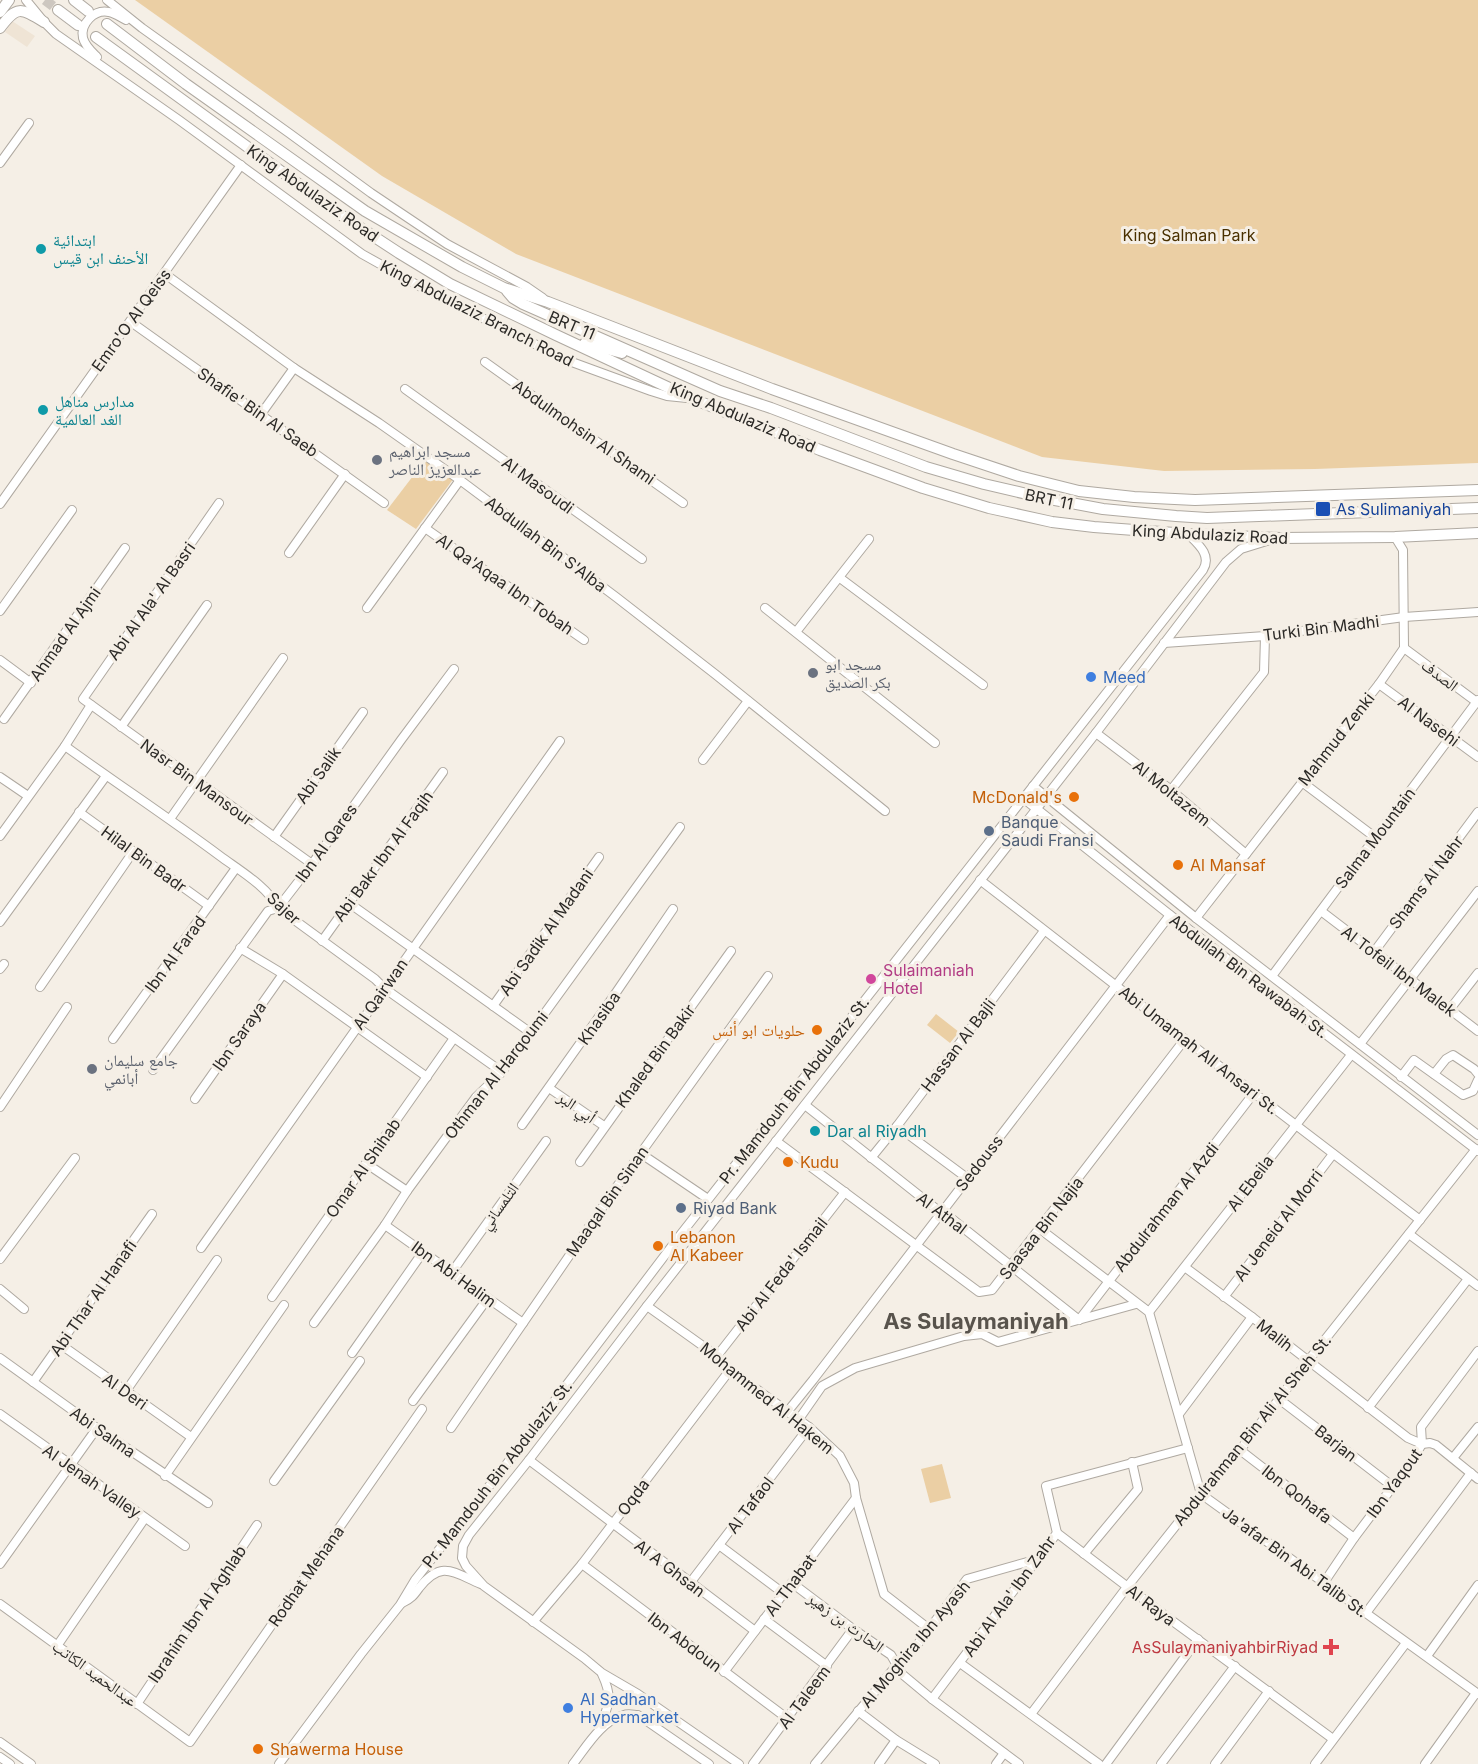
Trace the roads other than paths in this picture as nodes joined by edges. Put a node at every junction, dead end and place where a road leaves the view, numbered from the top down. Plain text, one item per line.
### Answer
1 (9, 0) edge
2 (26, 0) edge
3 (74, 0) edge
4 (107, 0) edge
5 (58, 10) tunnel mouth
6 (88, 11) dead end
7 (0, 12) edge
8 (44, 22) junction
9 (107, 24) dead end
10 (78, 25) dead end
11 (0, 28) edge
12 (142, 28) junction
13 (96, 37) dead end
14 (110, 70) junction
15 (29, 123) dead end
16 (0, 163) edge
17 (241, 165) junction
18 (165, 274) junction
19 (504, 288) junction
20 (548, 302) junction
21 (131, 322) junction
22 (556, 335) junction
23 (643, 357) junction
24 (485, 362) dead end
25 (294, 368) junction
26 (405, 389) dead end
27 (693, 399) junction
28 (261, 414) junction
29 (345, 474) junction
30 (460, 480) junction
31 (1478, 490) edge
32 (219, 503) dead end
33 (384, 503) dead end
34 (683, 503) dead end
35 (0, 504) edge
36 (1478, 508) edge
37 (72, 510) dead end
38 (425, 528) junction
39 (1478, 533) edge
40 (1188, 534) junction
41 (1395, 537) junction
42 (1280, 538) junction
43 (869, 539) dead end
44 (125, 548) dead end
45 (289, 554) dead end
46 (642, 560) dead end
47 (840, 578) junction
48 (207, 605) dead end
49 (367, 608) dead end
50 (765, 608) dead end
51 (0, 611) edge
52 (1478, 612) edge
53 (1404, 617) junction
54 (796, 632) junction
55 (1265, 636) junction
56 (584, 640) dead end
57 (1164, 643) junction
58 (1404, 648) junction
59 (284, 658) dead end
60 (0, 660) edge
61 (454, 669) dead end
62 (31, 683) junction
63 (1379, 684) junction
64 (983, 685) dead end
65 (82, 699) joint
66 (748, 701) junction
67 (1477, 702) edge
68 (91, 705) junction
69 (363, 712) dead end
70 (4, 719) dead end
71 (121, 727) junction
72 (1096, 733) junction
73 (1451, 738) junction
74 (560, 741) dead end
75 (935, 743) dead end
76 (64, 746) junction
77 (1478, 758) edge
78 (703, 760) dead end
79 (443, 772) dead end
80 (106, 776) junction
81 (0, 777) edge
82 (196, 782) junction
83 (1302, 782) junction
84 (1033, 786) junction
85 (1171, 790) junction
86 (28, 796) junction
87 (1046, 796) junction
88 (1023, 798) junction
89 (1036, 809) junction
90 (885, 811) dead end
91 (79, 812) junction
92 (1478, 812) edge
93 (170, 819) junction
94 (680, 827) dead end
95 (0, 836) edge
96 (274, 837) junction
97 (1376, 838) junction
98 (133, 852) junction
99 (1246, 854) junction
100 (598, 857) dead end
101 (312, 864) junction
102 (236, 868) junction
103 (980, 880) junction
104 (1478, 891) edge
105 (349, 903) junction
106 (209, 906) junction
107 (278, 908) junction
108 (673, 909) dead end
109 (1321, 911) junction
110 (1170, 915) junction
111 (1196, 918) junction
112 (0, 922) edge
113 (1044, 932) junction
114 (322, 941) junction
115 (240, 948) junction
116 (412, 949) junction
117 (731, 951) dead end
118 (1374, 952) junction
119 (1478, 973) edge
120 (283, 974) junction
121 (768, 976) dead end
122 (1272, 976) junction
123 (1409, 980) junction
124 (1115, 986) junction
125 (40, 987) dead end
126 (384, 988) junction
127 (493, 1006) junction
128 (67, 1007) dead end
129 (1450, 1010) junction
130 (357, 1027) junction
131 (1478, 1031) edge
132 (531, 1033) junction
133 (454, 1038) junction
134 (113, 1040) dead end
135 (1185, 1040) junction
136 (1360, 1044) junction
137 (1352, 1055) junction
138 (153, 1070) dead end
139 (502, 1072) junction
140 (1434, 1074) junction
141 (1478, 1074) edge
142 (427, 1077) junction
143 (1401, 1077) junction
144 (1478, 1080) edge
145 (549, 1088) junction
146 (1254, 1093) junction
147 (195, 1099) dead end
148 (805, 1105) junction
149 (0, 1107) edge
150 (1295, 1124) junction
151 (522, 1125) dead end
152 (604, 1126) junction
153 (897, 1126) junction
154 (1478, 1135) edge
155 (546, 1141) dead end
156 (776, 1141) junction
157 (1477, 1150) edge
158 (640, 1153) junction
159 (1333, 1154) junction
160 (75, 1158) dead end
161 (871, 1158) junction
162 (580, 1162) dead end
163 (367, 1164) junction
164 (967, 1178) junction
165 (407, 1191) junction
166 (845, 1192) junction
167 (708, 1199) junction
168 (940, 1212) junction
169 (152, 1214) dead end
170 (1420, 1220) junction
171 (385, 1225) junction
172 (1040, 1229) junction
173 (1409, 1234) junction
174 (915, 1245) junction
175 (201, 1248) dead end
176 (423, 1252) junction
177 (0, 1259) edge
178 (217, 1260) dead end
179 (1012, 1266) junction
180 (1186, 1268) junction
181 (452, 1272) junction
182 (1468, 1279) junction
183 (1108, 1282) junction
184 (1478, 1286) edge
185 (0, 1289) edge
186 (272, 1297) dead end
187 (1224, 1297) junction
188 (488, 1298) junction
189 (1136, 1304) junction
190 (284, 1305) dead end
191 (647, 1306) junction
192 (24, 1309) dead end
193 (1149, 1312) junction
194 (1252, 1317) junction
195 (1079, 1320) junction
196 (314, 1323) dead end
197 (523, 1323) junction
198 (60, 1344) junction
199 (1478, 1351) edge
200 (352, 1353) dead end
201 (717, 1356) junction
202 (0, 1358) edge
203 (360, 1361) dead end
204 (1308, 1361) junction
205 (730, 1370) junction
206 (33, 1382) junction
207 (126, 1391) junction
208 (1279, 1399) junction
209 (412, 1401) dead end
210 (1368, 1408) junction
211 (422, 1409) dead end
212 (788, 1411) junction
213 (0, 1414) edge
214 (1179, 1414) junction
215 (799, 1419) junction
216 (809, 1427) junction
217 (1478, 1427) edge
218 (97, 1428) junction
219 (451, 1428) dead end
220 (191, 1437) junction
221 (1422, 1444) junction
222 (1188, 1448) junction
223 (1240, 1450) junction
224 (1453, 1458) junction
225 (529, 1460) junction
226 (1132, 1462) junction
227 (70, 1466) junction
228 (165, 1476) junction
229 (1474, 1476) edge
230 (274, 1481) dead end
231 (1392, 1486) junction
232 (1201, 1494) junction
233 (856, 1498) junction
234 (208, 1503) dead end
235 (145, 1518) junction
236 (612, 1524) junction
237 (257, 1525) dead end
238 (1057, 1533) junction
239 (1354, 1538) junction
240 (719, 1545) junction
241 (185, 1546) dead end
242 (1084, 1554) junction
243 (1038, 1559) junction
244 (0, 1564) edge
245 (582, 1564) junction
246 (690, 1582) junction
247 (792, 1583) junction
248 (1323, 1584) junction
249 (1478, 1585) edge
250 (484, 1586) junction
251 (1127, 1587) junction
252 (783, 1593) junction
253 (0, 1604) edge
254 (400, 1605) junction
255 (1366, 1612) junction
256 (764, 1619) junction
257 (533, 1622) junction
258 (853, 1629) junction
259 (929, 1629) junction
260 (754, 1631) junction
261 (1198, 1639) junction
262 (1406, 1643) junction
263 (57, 1646) junction
264 (1427, 1656) junction
265 (960, 1663) junction
266 (827, 1666) junction
267 (896, 1666) junction
268 (1235, 1666) junction
269 (724, 1672) junction
270 (602, 1673) junction
271 (1269, 1691) junction
272 (1477, 1694) edge
273 (932, 1699) junction
274 (137, 1704) junction
275 (858, 1711) junction
276 (1031, 1714) junction
277 (788, 1719) junction
278 (599, 1731) junction
279 (1333, 1739) junction
280 (896, 1740) junction
281 (0, 1742) edge
282 (190, 1742) joint
283 (1004, 1753) junction
284 (0, 1757) edge
285 (10, 1764) edge
286 (30, 1764) edge
287 (279, 1764) edge
288 (574, 1764) edge
289 (709, 1764) edge
290 (739, 1764) edge
291 (753, 1764) edge
292 (815, 1764) edge
293 (879, 1764) edge
294 (934, 1764) edge
295 (996, 1764) edge
296 (1019, 1764) edge
297 (1099, 1764) edge
298 (1106, 1764) edge
299 (1161, 1764) edge
300 (1215, 1764) edge
301 (1315, 1764) edge
302 (1425, 1764) edge

1 - 7 main road
2 - 8 street, King Abdulaziz Branch Road
3 - 6 main road
4 - 12 street
5 - 10 main road
8 - 11 main road
8 - 14 street, King Abdulaziz Branch Road
9 - 19 main road, King Abdulaziz Road
12 - 14 street
12 - 20 street
13 - 22 main road, King Abdulaziz Road
14 - 17 street, King Abdulaziz Branch Road
15 - 16 street
17 - 18 street, Emro'O Al Qeiss
17 - 27 street, King Abdulaziz Branch Road
18 - 21 street, Emro'O Al Qeiss
18 - 25 street, Abdullah Bin S'Alba
19 - 20 main road, King Abdulaziz Road
19 - 23 main road, BRT 11
20 - 31 main road, King Abdulaziz Road
21 - 28 street, Shafie' Bin Al Saeb
21 - 35 street, Emro'O Al Qeiss
22 - 23 main road, BRT 11
22 - 27 main road, King Abdulaziz Road
23 - 36 main road, BRT 11
24 - 34 street, Abdulmohsin Al Shami
25 - 28 street
25 - 30 street, Abdullah Bin S'Alba
26 - 46 street, Al Masoudi
27 - 40 main road, King Abdulaziz Road
28 - 29 street, Shafie' Bin Al Saeb
29 - 33 street, Shafie' Bin Al Saeb
29 - 45 street
30 - 38 street
30 - 66 street, Abdullah Bin S'Alba
32 - 65 street, Abi Al Ala' Al Basri
37 - 51 street
38 - 49 street
38 - 56 street, Al Qa'Aqaa Ibn Tobah
39 - 41 main road, King Abdulaziz Road
40 - 42 main road, King Abdulaziz Road
40 - 84 street, Pr. Mamdouh Bin Abdulaziz St.
41 - 42 main road, King Abdulaziz Road
41 - 53 street
42 - 57 street, Pr. Mamdouh Bin Abdulaziz St.
43 - 47 street
44 - 62 street, Ahmad Al Ajmi
47 - 54 street
47 - 64 street
48 - 71 street
50 - 54 street
52 - 53 street, Turki Bin Madhi
53 - 55 street, Turki Bin Madhi
53 - 58 street
54 - 75 street
55 - 57 street, Turki Bin Madhi
55 - 85 street
57 - 72 street, Pr. Mamdouh Bin Abdulaziz St.
58 - 63 street, Mahmud Zenki
58 - 67 street, الصدف
59 - 82 street
60 - 62 street
61 - 101 street, Ibn Al Qares
62 - 70 street, Ahmad Al Ajmi
63 - 73 street, Al Nasehi
63 - 83 street, Mahmud Zenki
65 - 68 street, Nasr Bin Mansour
66 - 78 street
66 - 90 street, Abdullah Bin S'Alba
67 - 73 street, Salma Mountain
68 - 71 street, Nasr Bin Mansour
68 - 76 street
69 - 96 street, Abi Salik
71 - 82 street, Nasr Bin Mansour
72 - 85 street, Al Moltazem
72 - 87 street, Pr. Mamdouh Bin Abdulaziz St.
73 - 77 street, Al Nasehi
73 - 97 street, Salma Mountain
74 - 116 street, Al Qairwan
76 - 80 street, Sajer
76 - 86 street
79 - 105 street, Abi Bakr Ibn Al Faqih
80 - 91 street
80 - 93 street, Sajer
81 - 86 street
82 - 93 street
82 - 96 street, Nasr Bin Mansour
83 - 97 street
83 - 99 street, Mahmud Zenki
84 - 87 street
84 - 88 street, Pr. Mamdouh Bin Abdulaziz St.
85 - 99 street, Al Moltazem
86 - 95 street
87 - 89 street, Pr. Mamdouh Bin Abdulaziz St.
87 - 111 street
88 - 89 street, Abdullah Bin Rawabah St.
88 - 167 street, Pr. Mamdouh Bin Abdulaziz St.
89 - 103 street, Pr. Mamdouh Bin Abdulaziz St.
89 - 110 street, Abdullah Bin Rawabah St.
91 - 98 street, Hilal Bin Badr
91 - 112 street
92 - 118 street, Shams Al Nahr
93 - 102 street, Sajer
94 - 132 street, Othman Al Harqoumi
96 - 101 street, Nasr Bin Mansour
97 - 109 street, Salma Mountain
98 - 106 street, Hilal Bin Badr
98 - 125 street
99 - 111 street, Mahmud Zenki
100 - 127 street, Abi Sadik Al Madani
101 - 107 street, Ibn Al Qares
102 - 106 street, Ibn Al Farad
102 - 107 street, Sajer
103 - 113 street, Abi Umamah All Ansari St.
103 - 148 street, Pr. Mamdouh Bin Abdulaziz St.
104 - 123 street
105 - 114 street, Abi Bakr Ibn Al Faqih
105 - 116 street
106 - 134 street, Ibn Al Farad
107 - 114 street, Sajer
107 - 115 street, Ibn Al Qares
108 - 145 street, Khasiba
109 - 118 street, Al Tofeil Ibn Malek
109 - 122 street, Salma Mountain
110 - 124 street, Sedouss
110 - 137 street, Abdullah Bin Rawabah St.
111 - 122 street
113 - 124 street, Abi Umamah All Ansari St.
113 - 153 street, Hassan Al Bajli
114 - 126 street, Sajer
115 - 120 street
115 - 138 street, Ibn Al Qares
116 - 126 street, Al Qairwan
116 - 127 street
117 - 152 street, Khaled Bin Bakir
118 - 123 street, Al Tofeil Ibn Malek
119 - 129 street
120 - 130 street
120 - 147 street, Ibn Saraya
121 - 158 street, Maaqal Bin Sinan
122 - 136 street
123 - 129 street, Al Tofeil Ibn Malek
123 - 136 street
124 - 135 street, Abi Umamah All Ansari St.
124 - 164 street, Sedouss
126 - 130 street, Al Qairwan
126 - 133 street, Sajer
127 - 132 street
128 - 149 street
129 - 131 street, Al Tofeil Ibn Malek
130 - 142 street
130 - 175 street, Al Qairwan
132 - 139 street, Othman Al Harqoumi
133 - 139 street, Sajer
133 - 142 street, Omar Al Shihab
135 - 146 street, Abi Umamah All Ansari St.
135 - 172 street, Saasaa Bin Najia
136 - 143 street
137 - 150 street, Al Ebeila
137 - 157 street, Abdullah Bin Rawabah St.
139 - 165 street, Othman Al Harqoumi
140 - 141 street
140 - 143 street
140 - 144 street
142 - 163 street, Omar Al Shihab
143 - 154 street
145 - 151 street, Khasiba
145 - 152 street, أبي البر
146 - 150 street, Abi Umamah All Ansari St.
146 - 183 street, Abdulrahman Al Azdi
148 - 156 street, Pr. Mamdouh Bin Abdulaziz St.
148 - 161 street, Al Athal
150 - 159 street, Abi Umamah All Ansari St.
150 - 180 street, Al Ebeila
152 - 162 street, Khaled Bin Bakir
153 - 161 street, Hassan Al Bajli
153 - 164 street
155 - 181 street, التلمساني
156 - 166 street, Saasaa Bin Najia
156 - 191 street, Pr. Mamdouh Bin Abdulaziz St.
157 - 170 street, Abdulrahman Bin Ali Al Sheh St.
158 - 167 street
158 - 197 street, Maaqal Bin Sinan
159 - 170 street, Abi Umamah All Ansari St.
159 - 187 street, Al Jeneid Al Morri
160 - 177 street
161 - 168 street, Al Athal
163 - 165 street
163 - 186 street, Omar Al Shihab
164 - 168 street, Sedouss
165 - 171 street, Othman Al Harqoumi
166 - 174 street, Saasaa Bin Najia
166 - 201 street, Abi Al Feda' Ismail
167 - 254 street, Pr. Mamdouh Bin Abdulaziz St.
168 - 174 street, Sedouss
168 - 179 street, Al Athal
169 - 198 street, Abi Thar Al Hanafi
170 - 173 street, Abdulrahman Bin Ali Al Sheh St.
171 - 176 street, Ibn Abi Halim
171 - 196 street, Othman Al Harqoumi
172 - 179 street, Saasaa Bin Najia
172 - 183 street
173 - 182 street
173 - 204 street, Abdulrahman Bin Ali Al Sheh St.
174 - 179 street, Saasaa Bin Najia
174 - 212 street, Sedouss
176 - 181 street, Ibn Abi Halim
176 - 200 street
178 - 207 street
179 - 195 street, Al Athal
180 - 187 street, Malih
180 - 193 street, Al Ebeila
181 - 188 street, Ibn Abi Halim
182 - 184 street
182 - 210 street
183 - 189 street
183 - 195 street, Abdulrahman Al Azdi
185 - 192 street
187 - 194 street, Malih
188 - 197 street, Ibn Abi Halim
188 - 209 street
189 - 193 street
189 - 195 street
190 - 220 street
191 - 201 street, Mohammed Al Hakem
191 - 225 street, Pr. Mamdouh Bin Abdulaziz St.
193 - 214 street
194 - 204 street, Malih
194 - 214 street
195 - 215 street
197 - 219 street, Maaqal Bin Sinan
198 - 206 street, Abi Thar Al Hanafi
198 - 207 street, Al Deri
199 - 221 street, Ibn Yaqout
201 - 205 street, Mohammed Al Hakem
202 - 206 street, Abi Salma
203 - 230 street
204 - 208 street, Abdulrahman Bin Ali Al Sheh St.
204 - 210 street, Malih
205 - 212 street, Mohammed Al Hakem
205 - 236 street, Oqda
206 - 218 street, Abi Salma
207 - 220 street, Al Deri
208 - 223 street, Abdulrahman Bin Ali Al Sheh St.
208 - 231 street, Barjan
210 - 221 street, Malih
211 - 282 street, Rodhat Mehana
212 - 215 street, Mohammed Al Hakem
213 - 227 street, Al Jenah Valley
214 - 222 street
215 - 216 street, Mohammed Al Hakem
216 - 233 street, Mohammed Al Hakem
216 - 240 street, Al Tafaol
217 - 224 street
218 - 227 street
218 - 228 street, Abi Salma
220 - 228 street
221 - 224 street, Malih
221 - 231 street, Ibn Yaqout
222 - 226 street, Abi Al Ala' Ibn Zahr
222 - 232 street
223 - 232 street, Abdulrahman Bin Ali Al Sheh St.
223 - 239 street, Ibn Qohafa
224 - 229 street, Malih
225 - 236 street, Al A Ghsan
225 - 250 street, Pr. Mamdouh Bin Abdulaziz St.
226 - 238 street, Abi Al Ala' Ibn Zahr
226 - 242 street
227 - 235 street, Al Jenah Valley
227 - 244 street
228 - 234 street, Abi Salma
229 - 255 street
231 - 239 street, Ibn Yaqout
232 - 248 street, Ja'afar Bin Abi Talib St.
232 - 251 street, Abdulrahman Bin Ali Al Sheh St.
233 - 247 street, Al Thabat
233 - 259 street, Mohammed Al Hakem
235 - 241 street, Al Jenah Valley
235 - 263 street
236 - 245 street, Oqda
236 - 246 street, Al A Ghsan
237 - 274 street, Ibrahim Ibn Al Aghlab
238 - 242 street, Al Raya
238 - 243 street, Abi Al Ala' Ibn Zahr
239 - 248 street, Ibn Yaqout
240 - 246 street, Al Tafaol
240 - 252 street
242 - 251 street, Al Raya
243 - 259 street, Al Moghira Ibn Ayash
243 - 265 street, Abi Al Ala' Ibn Zahr
245 - 257 street, Oqda
245 - 269 street, Ibn Abdoun
246 - 260 street, Al A Ghsan
247 - 252 street, Al Thabat
247 - 258 street, الحارث بن زهير
248 - 255 street, Ja'afar Bin Abi Talib St.
249 - 264 street
250 - 254 street
250 - 257 street
251 - 261 street, Al Raya
251 - 276 street, Abdulrahman Bin Ali Al Sheh St.
252 - 256 street, Al Thabat
253 - 263 street, عبدالحميد الكاتب
254 - 287 street, Pr. Mamdouh Bin Abdulaziz St.
255 - 262 street, Ja'afar Bin Abi Talib St.
256 - 260 street, Al Thabat
256 - 266 street
257 - 270 street
258 - 266 street, Al Taleem
258 - 267 street, الحارث بن زهير
259 - 267 street, Al Moghira Ibn Ayash
260 - 269 street, Al Thabat
261 - 268 street, Al Raya
261 - 298 street
262 - 264 street, Ja'afar Bin Abi Talib St.
262 - 279 street
263 - 274 street, عبدالحميد الكاتب
264 - 272 street, Ja'afar Bin Abi Talib St.
265 - 273 street, Abi Al Ala' Ibn Zahr
265 - 276 street
266 - 277 street, Al Taleem
267 - 273 street, الحارث بن زهير
267 - 275 street, Al Moghira Ibn Ayash
268 - 271 street, Al Raya
268 - 299 street
269 - 277 street, Ibn Abdoun
270 - 278 street
270 - 290 street
271 - 279 street, Al Raya
271 - 300 street
272 - 302 street
273 - 283 street, الحارث بن زهير
274 - 282 street, عبدالحميد الكاتب
275 - 280 street
275 - 292 street, Al Moghira Ibn Ayash
276 - 297 street
277 - 291 street, Al Taleem
278 - 288 street
278 - 289 street
279 - 301 street
280 - 293 street
280 - 294 street
281 - 286 street
283 - 295 street
283 - 296 street, الحارث بن زهير
284 - 285 street

